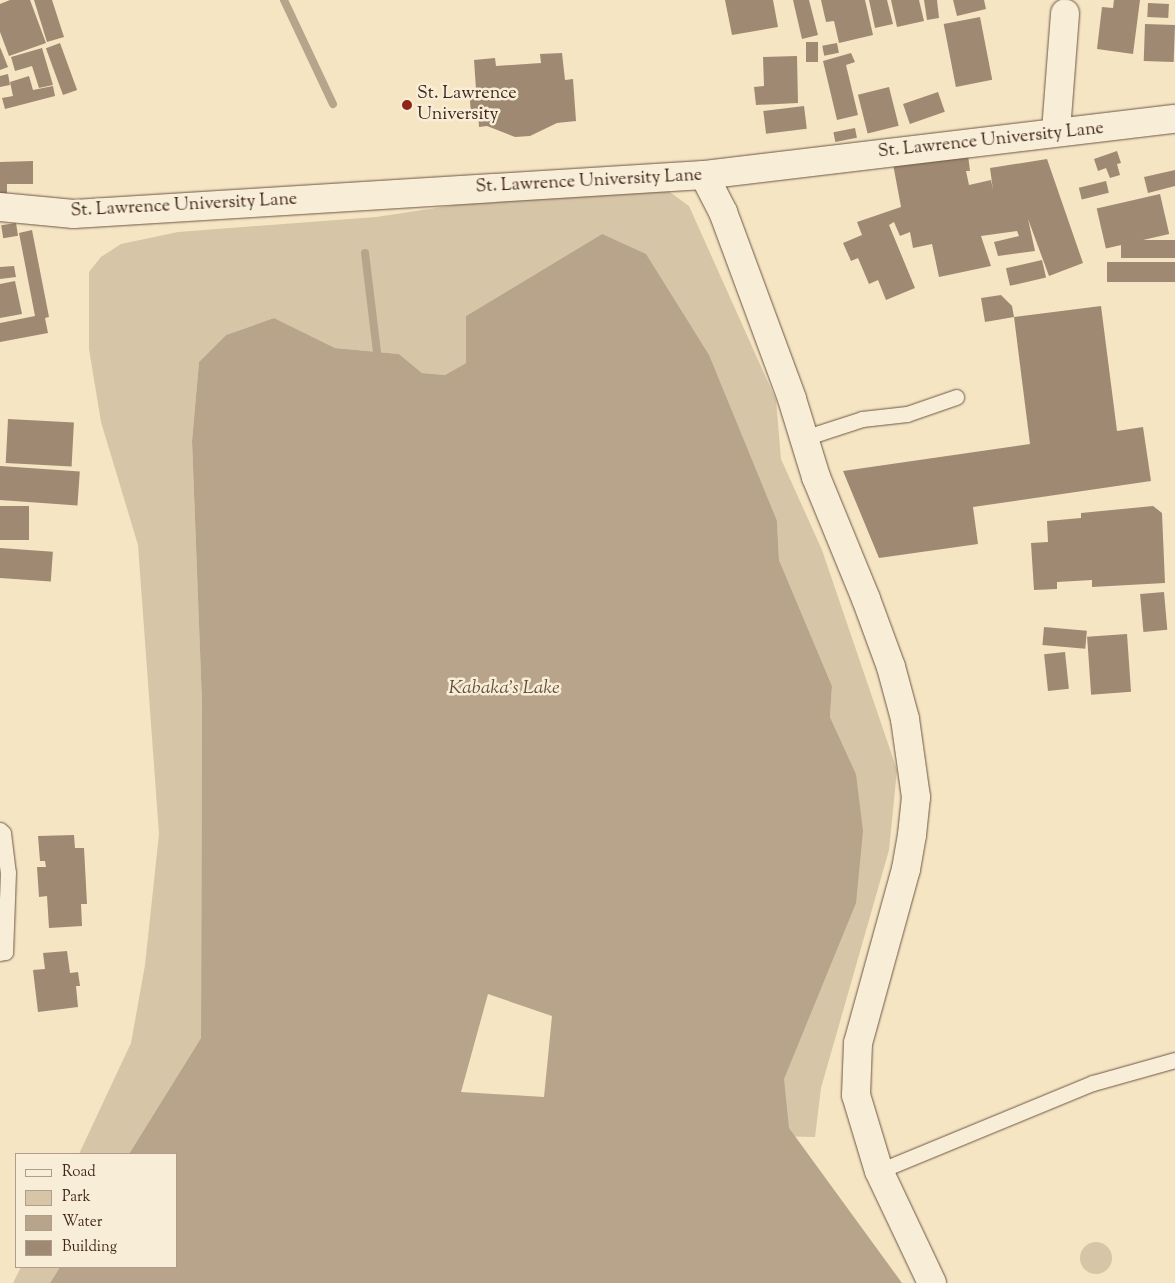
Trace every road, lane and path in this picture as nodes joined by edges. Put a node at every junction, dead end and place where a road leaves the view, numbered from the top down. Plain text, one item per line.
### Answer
1 (1065, 13) dead end
2 (1175, 119) edge
3 (1056, 131) junction
4 (704, 175) junction
5 (0, 207) edge
6 (956, 397) dead end
7 (804, 438) junction
8 (0, 830) edge
9 (0, 952) edge
10 (1175, 1060) edge
11 (879, 1171) junction
12 (932, 1283) edge

1 - 3 street
2 - 3 street, St. Lawrence University Lane
3 - 4 street, St. Lawrence University Lane
4 - 5 street, St. Lawrence University Lane
4 - 7 street
6 - 7 lane
7 - 11 street
8 - 9 lane
10 - 11 lane
11 - 12 street

